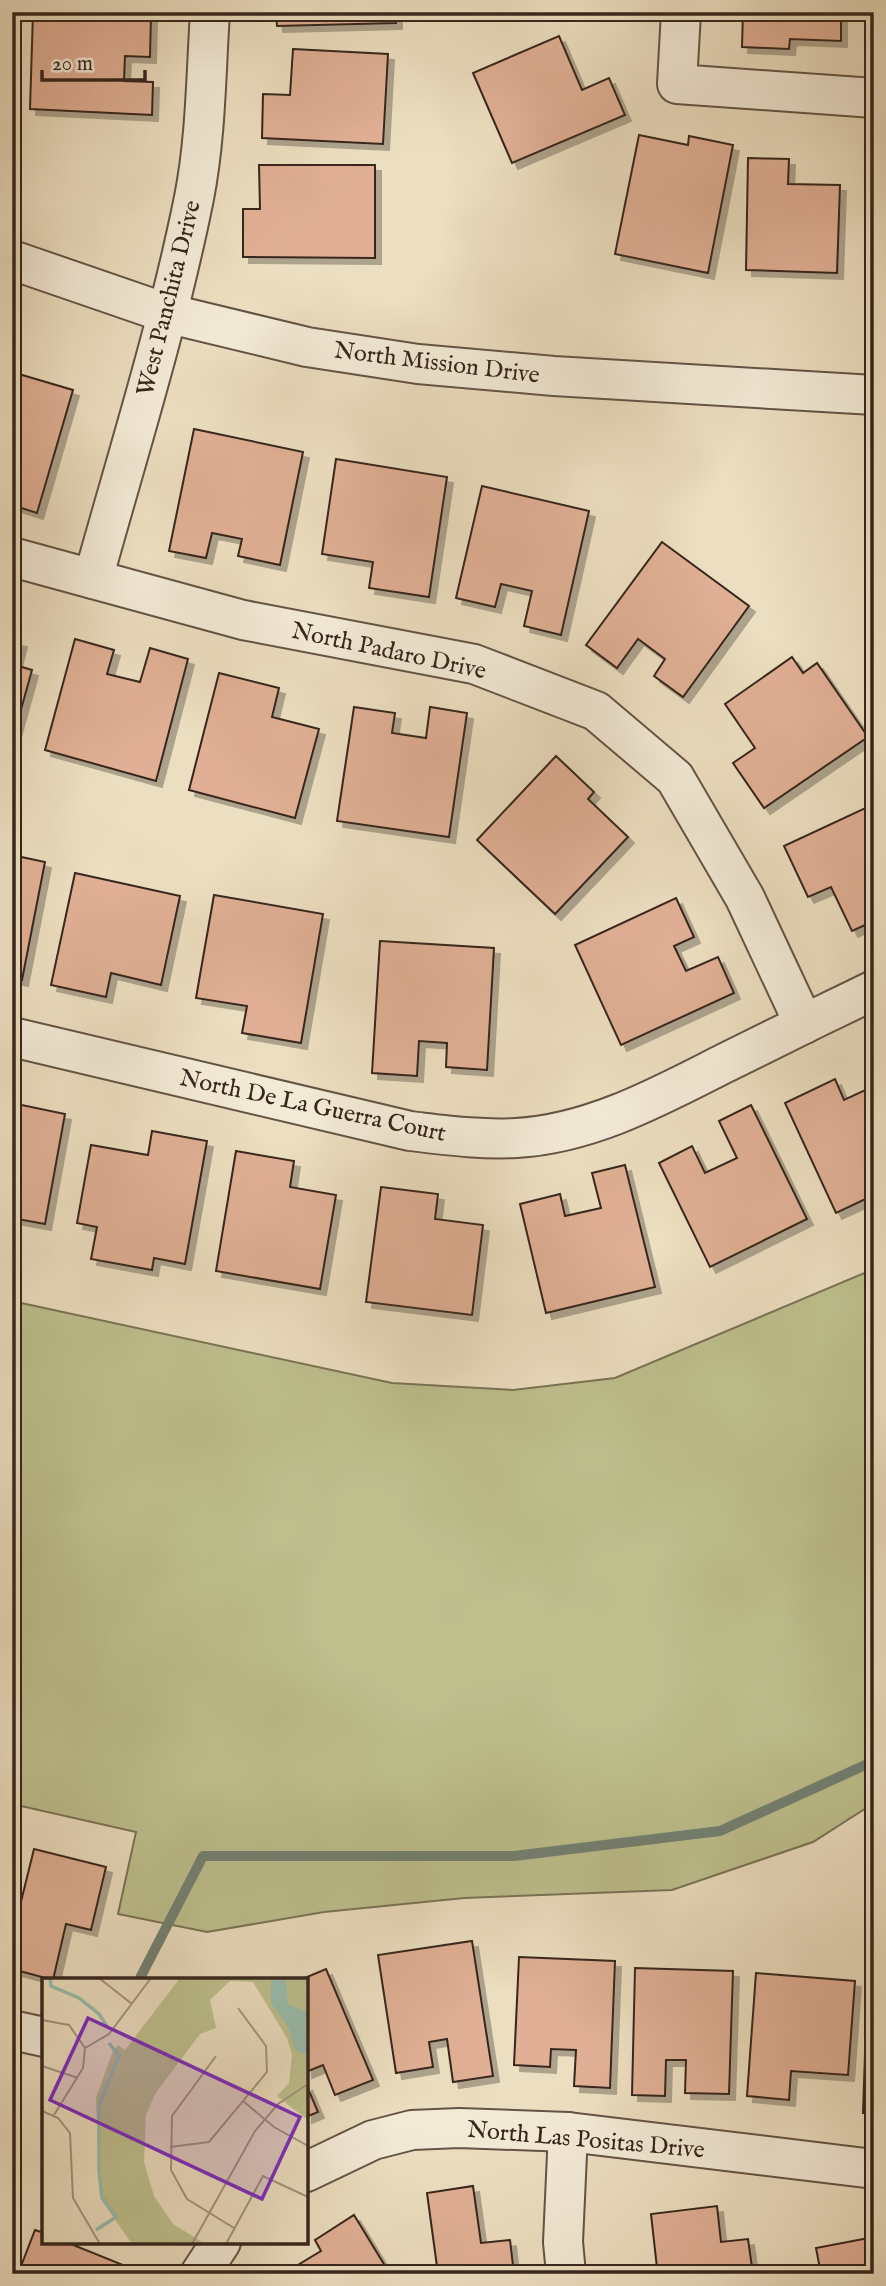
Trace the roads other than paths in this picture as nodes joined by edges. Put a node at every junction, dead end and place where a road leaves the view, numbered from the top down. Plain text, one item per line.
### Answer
1 (210, 12) edge
2 (681, 12) edge
3 (874, 98) edge
4 (12, 260) edge
5 (166, 313) junction
6 (874, 395) edge
7 (12, 557) edge
8 (93, 579) junction
9 (874, 990) edge
10 (804, 1024) junction
11 (12, 1037) edge
12 (12, 2030) edge
13 (42, 2037) edge
14 (568, 2132) junction
15 (874, 2169) edge
16 (308, 2171) edge
17 (220, 2244) edge
18 (200, 2274) edge
19 (566, 2274) edge

1 - 5 street, West Panchita Drive
2 - 3 street
4 - 5 street, North Mission Drive
5 - 6 street, North Mission Drive
5 - 8 street, West Panchita Drive
7 - 8 street, North Padaro Drive
8 - 10 street, North Padaro Drive
9 - 10 street, North De La Guerra Court
10 - 11 street, North De La Guerra Court
12 - 13 street
14 - 15 street, North Las Positas Drive
14 - 16 street, North Las Positas Drive
14 - 19 street
17 - 18 street

